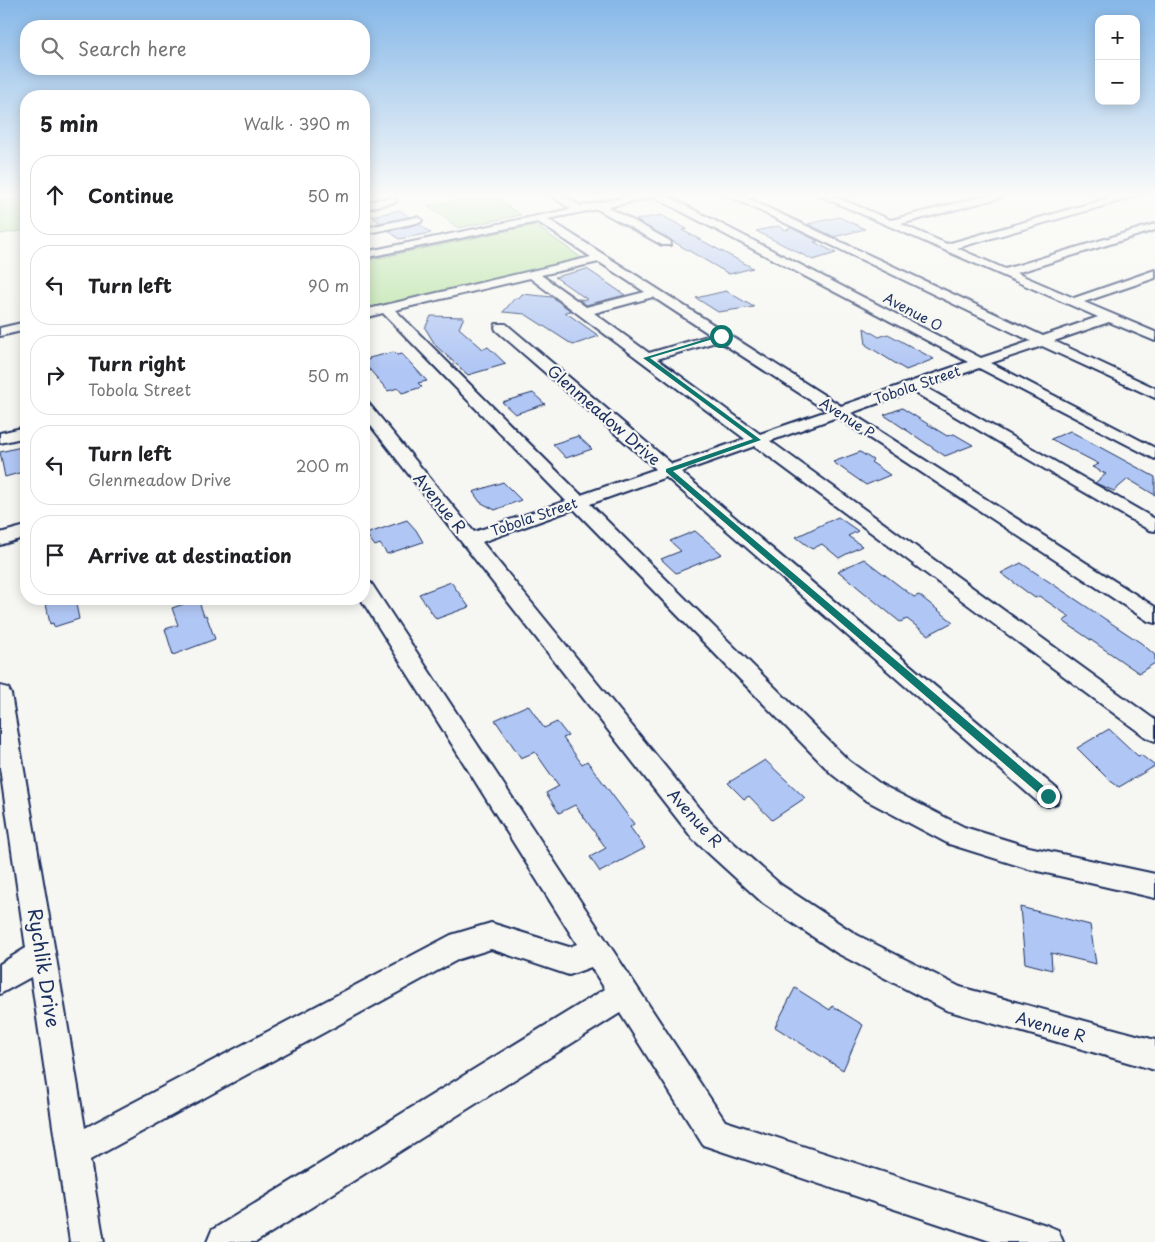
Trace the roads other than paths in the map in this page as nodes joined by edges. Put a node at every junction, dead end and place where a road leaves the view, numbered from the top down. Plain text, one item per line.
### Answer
1 (592, 253) edge
2 (768, 253) edge
3 (855, 253) edge
4 (958, 253) edge
5 (1070, 253) edge
6 (600, 258) junction
7 (1004, 273) junction
8 (532, 274) junction
9 (1155, 274) edge
10 (655, 293) junction
11 (1073, 302) junction
12 (386, 309) junction
13 (583, 312) junction
14 (370, 313) edge
15 (1110, 318) junction
16 (20, 327) edge
17 (501, 328) dead end
18 (0, 332) edge
19 (721, 336) junction
20 (1155, 338) edge
21 (1043, 341) junction
22 (646, 358) junction
23 (979, 363) junction
24 (913, 386) junction
25 (1155, 394) edge
26 (838, 412) junction
27 (370, 415) edge
28 (20, 433) edge
29 (0, 438) edge
30 (758, 440) junction
31 (1155, 454) edge
32 (669, 471) junction
33 (576, 503) junction
34 (1155, 526) edge
35 (20, 533) edge
36 (0, 539) edge
37 (469, 540) junction
38 (370, 597) edge
39 (1155, 616) edge
40 (0, 694) edge
41 (1155, 732) edge
42 (7, 788) edge
43 (1048, 796) dead end
44 (1155, 886) edge
45 (597, 951) junction
46 (42, 955) junction
47 (0, 980) edge
48 (624, 994) junction
49 (1155, 1055) edge
50 (73, 1152) junction
51 (87, 1242) edge
52 (224, 1242) edge
53 (1046, 1242) edge

1 - 6 street, Avenue P
2 - 23 street, Avenue O
3 - 21 street
4 - 7 street
5 - 7 street
6 - 8 street
6 - 10 street, Avenue P
7 - 11 street
8 - 12 street
8 - 13 street
9 - 11 street
10 - 13 street
10 - 19 street, Avenue P
11 - 15 street
12 - 14 street
12 - 33 street
13 - 22 street
15 - 20 street
15 - 21 street, Tobola Street
16 - 18 street
17 - 32 street, Glenmeadow Drive
19 - 22 street
19 - 26 street, Avenue P
21 - 23 street, Tobola Street
21 - 25 street
22 - 30 street
23 - 24 street, Tobola Street
23 - 31 street, Avenue O
24 - 26 street, Tobola Street
24 - 34 street
26 - 30 street, Tobola Street
26 - 39 street, Avenue P
27 - 37 street, Avenue R
28 - 29 street
30 - 32 street, Tobola Street
30 - 41 street
32 - 33 street, Tobola Street
32 - 43 street, Glenmeadow Drive
33 - 37 street, Tobola Street
33 - 44 street
35 - 36 street
37 - 49 street, Avenue R
38 - 45 street
40 - 42 street, Rychlik Drive
42 - 46 street, Rychlik Drive
45 - 48 street
45 - 50 street
46 - 47 street
46 - 50 street, Rychlik Drive
48 - 52 street
48 - 53 street
50 - 51 street, Rychlik Drive

